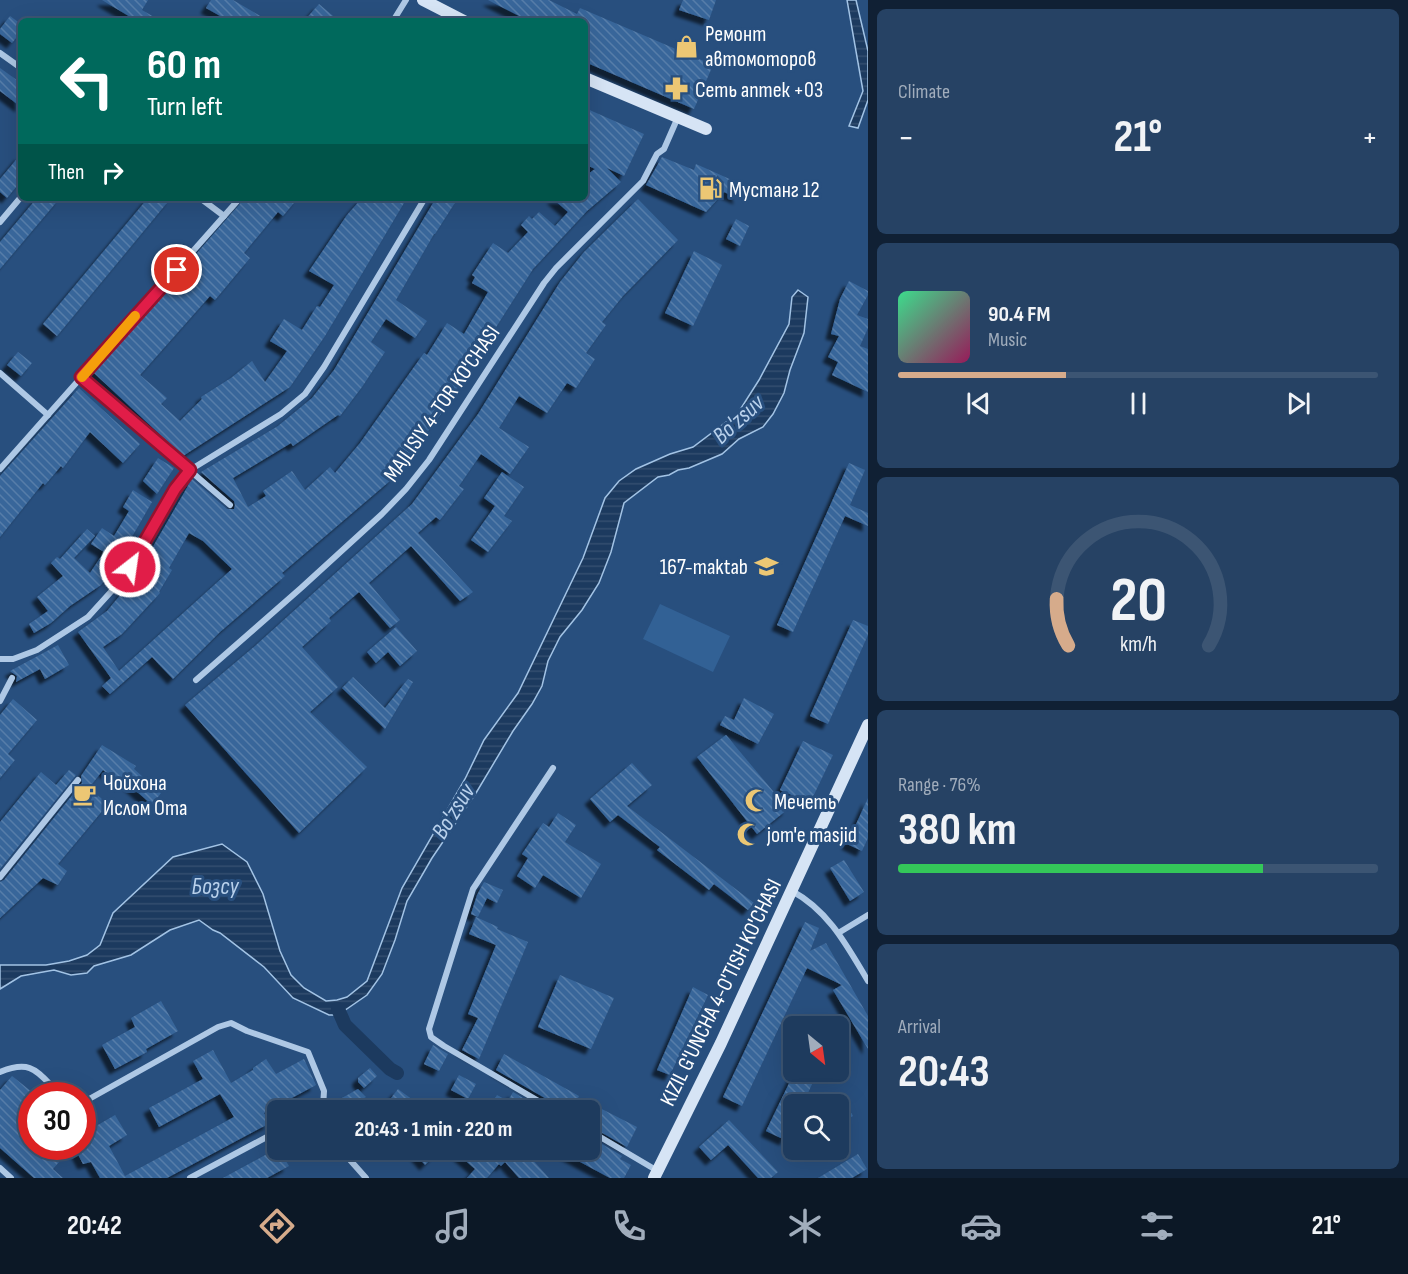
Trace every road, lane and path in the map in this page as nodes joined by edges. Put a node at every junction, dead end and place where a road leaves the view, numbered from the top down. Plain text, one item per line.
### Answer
1 (406, 0) edge
2 (423, 0) edge
3 (395, 18) edge
4 (458, 18) edge
5 (0, 53) edge
6 (18, 66) edge
7 (588, 79) edge
8 (679, 117) junction
9 (706, 129) dead end
10 (18, 201) edge
11 (204, 201) edge
12 (237, 201) edge
13 (423, 201) edge
14 (224, 216) junction
15 (0, 222) edge
16 (0, 373) edge
17 (81, 377) junction
18 (48, 415) junction
19 (0, 469) edge
20 (190, 470) junction
21 (230, 506) dead end
22 (0, 659) edge
23 (12, 678) dead end
24 (196, 680) dead end
25 (0, 701) edge
26 (868, 725) edge
27 (552, 768) dead end
28 (78, 780) dead end
29 (0, 877) edge
30 (792, 891) junction
31 (868, 915) edge
32 (840, 932) junction
33 (868, 981) edge
34 (0, 1072) edge
35 (47, 1082) edge
36 (96, 1095) edge
37 (323, 1100) edge
38 (537, 1100) edge
39 (267, 1137) edge
40 (600, 1138) edge
41 (350, 1160) edge
42 (0, 1168) edge
43 (655, 1174) edge
44 (11, 1178) edge
45 (190, 1178) edge
46 (366, 1178) edge

1 - 3 street
2 - 4 street
5 - 6 street
7 - 8 street
8 - 9 street
8 - 24 street, MAJLISIY 4-TOR KO'CHASI
10 - 15 street
11 - 14 street
12 - 14 street
13 - 20 street
14 - 17 street
16 - 18 street
17 - 18 street
17 - 20 street
18 - 19 street
20 - 21 street
20 - 22 street
23 - 25 street
26 - 30 street, KIZIL G'UNCHA 4-O'TISH KO'CHASI
27 - 38 street
28 - 29 street
30 - 32 street
30 - 43 street, KIZIL G'UNCHA 4-O'TISH KO'CHASI
31 - 32 street
32 - 33 street
34 - 35 street
36 - 37 street
39 - 45 street
40 - 43 street
41 - 46 street
42 - 44 street

